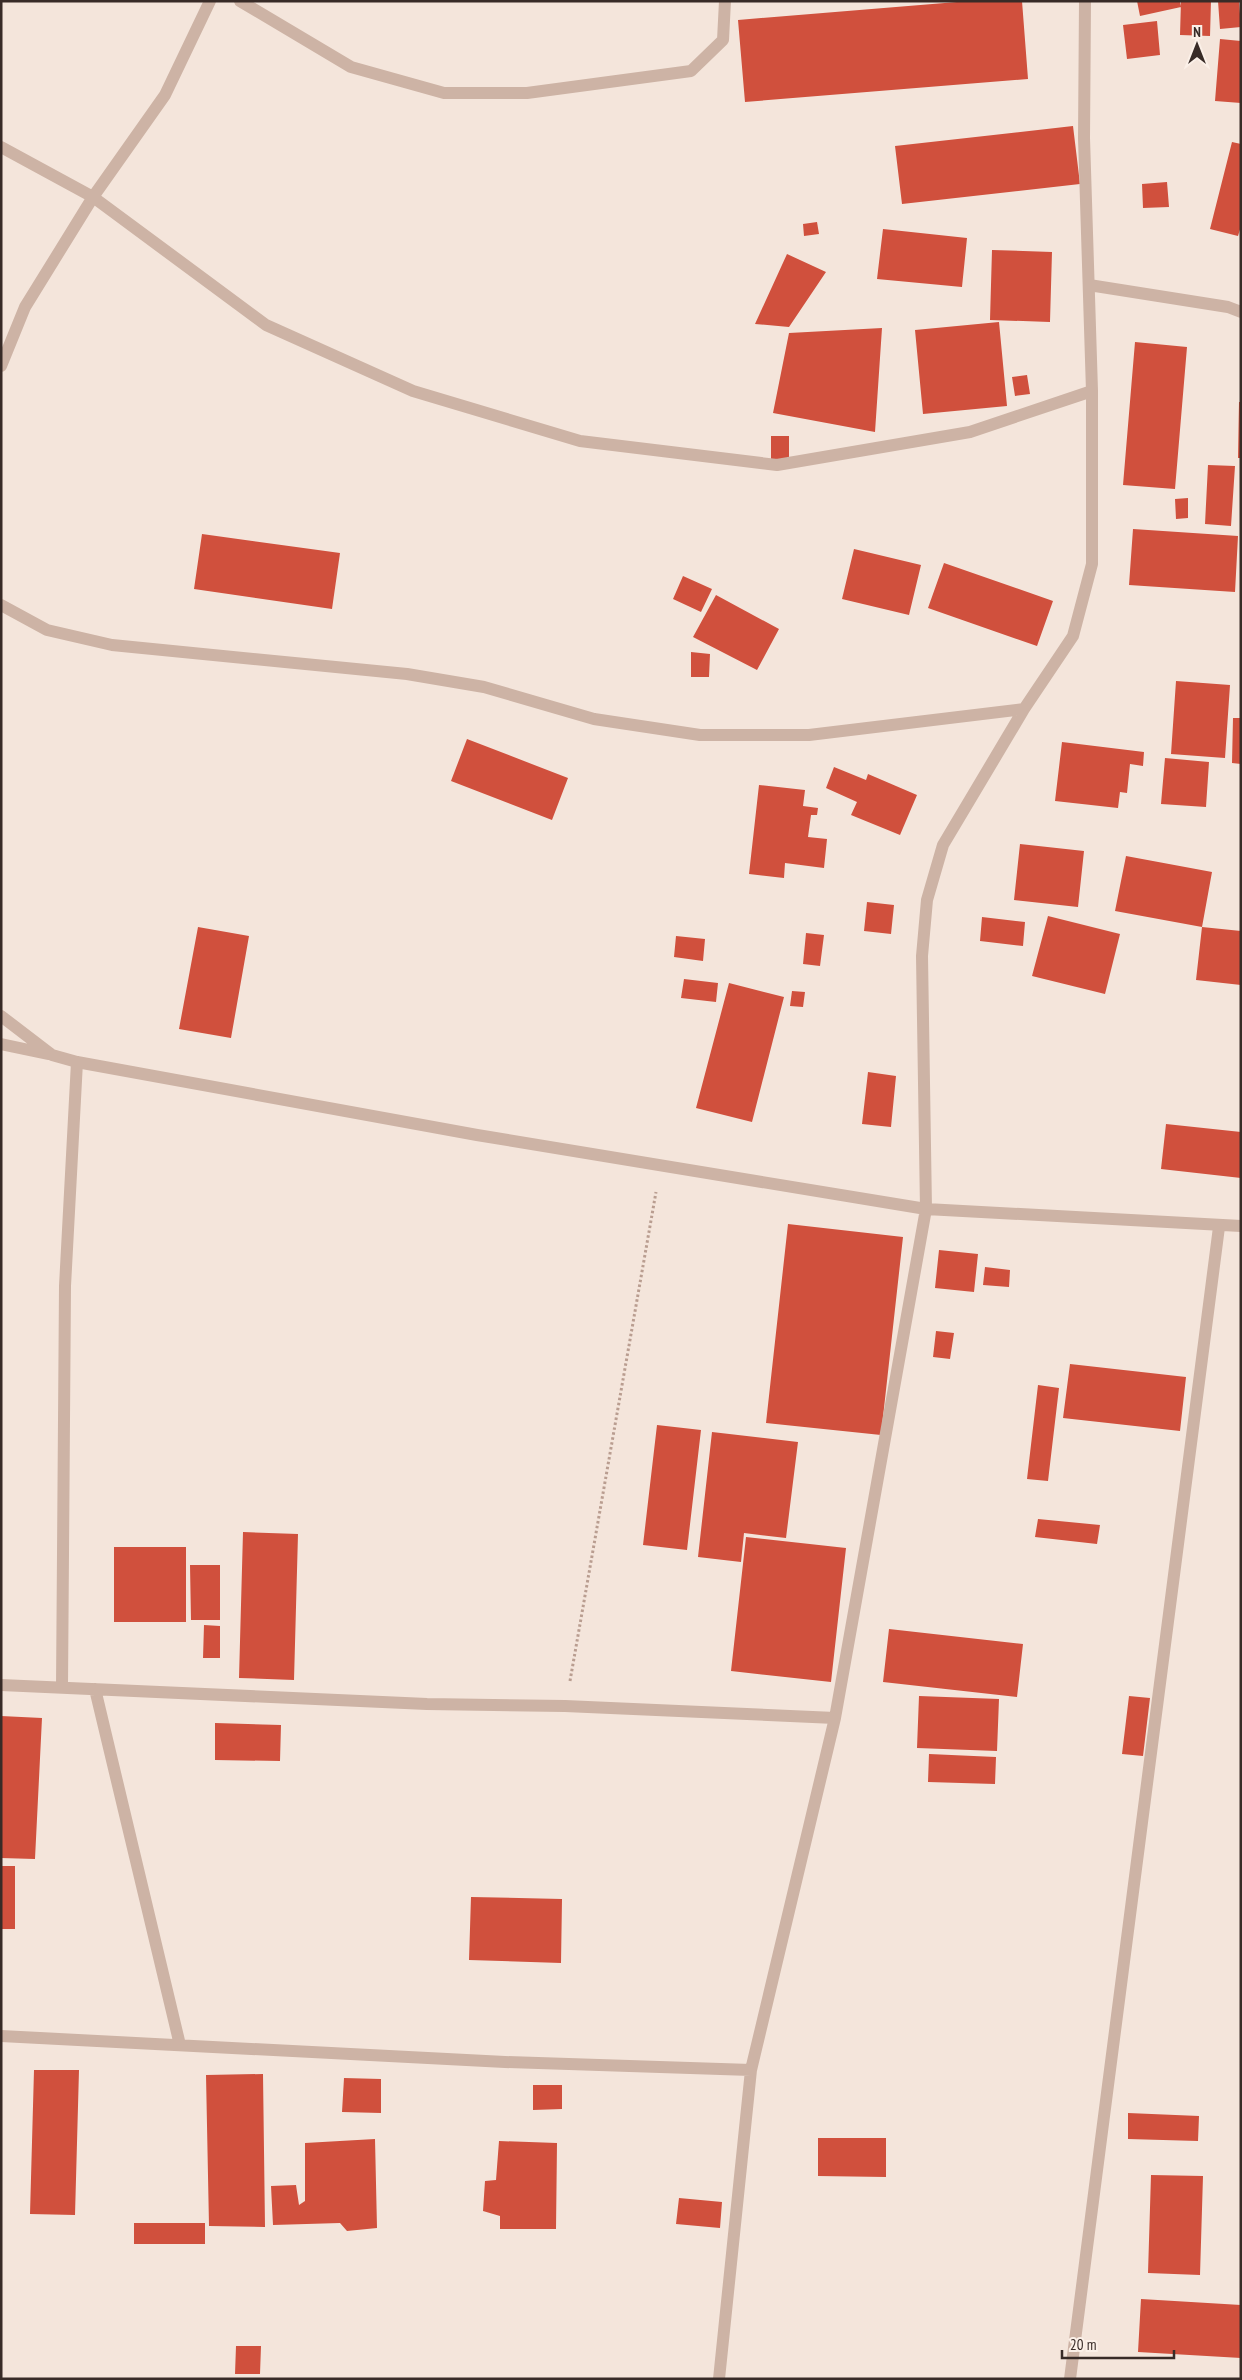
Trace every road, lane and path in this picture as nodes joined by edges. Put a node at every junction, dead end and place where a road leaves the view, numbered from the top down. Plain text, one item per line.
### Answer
1 (210, 1) edge
2 (240, 1) edge
3 (725, 1) edge
4 (1084, 1) edge
5 (1, 147) edge
6 (93, 197) junction
7 (1089, 285) junction
8 (1241, 312) edge
9 (1, 366) edge
10 (1092, 392) junction
11 (1, 605) edge
12 (1024, 709) junction
13 (1, 1016) edge
14 (1, 1044) edge
15 (52, 1055) junction
16 (76, 1062) junction
17 (661, 1167) junction
18 (926, 1209) junction
19 (1219, 1226) junction
20 (1241, 1226) edge
21 (1, 1685) edge
22 (62, 1687) junction
23 (95, 1689) junction
24 (565, 1706) junction
25 (835, 1718) junction
26 (1, 2036) edge
27 (180, 2045) junction
28 (751, 2070) junction
29 (718, 2379) edge
30 (1070, 2379) edge

1 - 6 street
2 - 3 street
4 - 7 street
5 - 6 street
6 - 9 street
6 - 10 street
7 - 8 street
7 - 10 street
10 - 12 street
11 - 12 street
12 - 18 street
13 - 15 street
14 - 15 street
15 - 16 street
16 - 17 street
16 - 22 street
17 - 18 street
17 - 24 path
18 - 19 street
18 - 25 street
19 - 20 street
19 - 30 street
21 - 22 street
22 - 23 street
23 - 24 street
23 - 27 street
24 - 25 street
25 - 28 street
26 - 27 street
27 - 28 street
28 - 29 street

